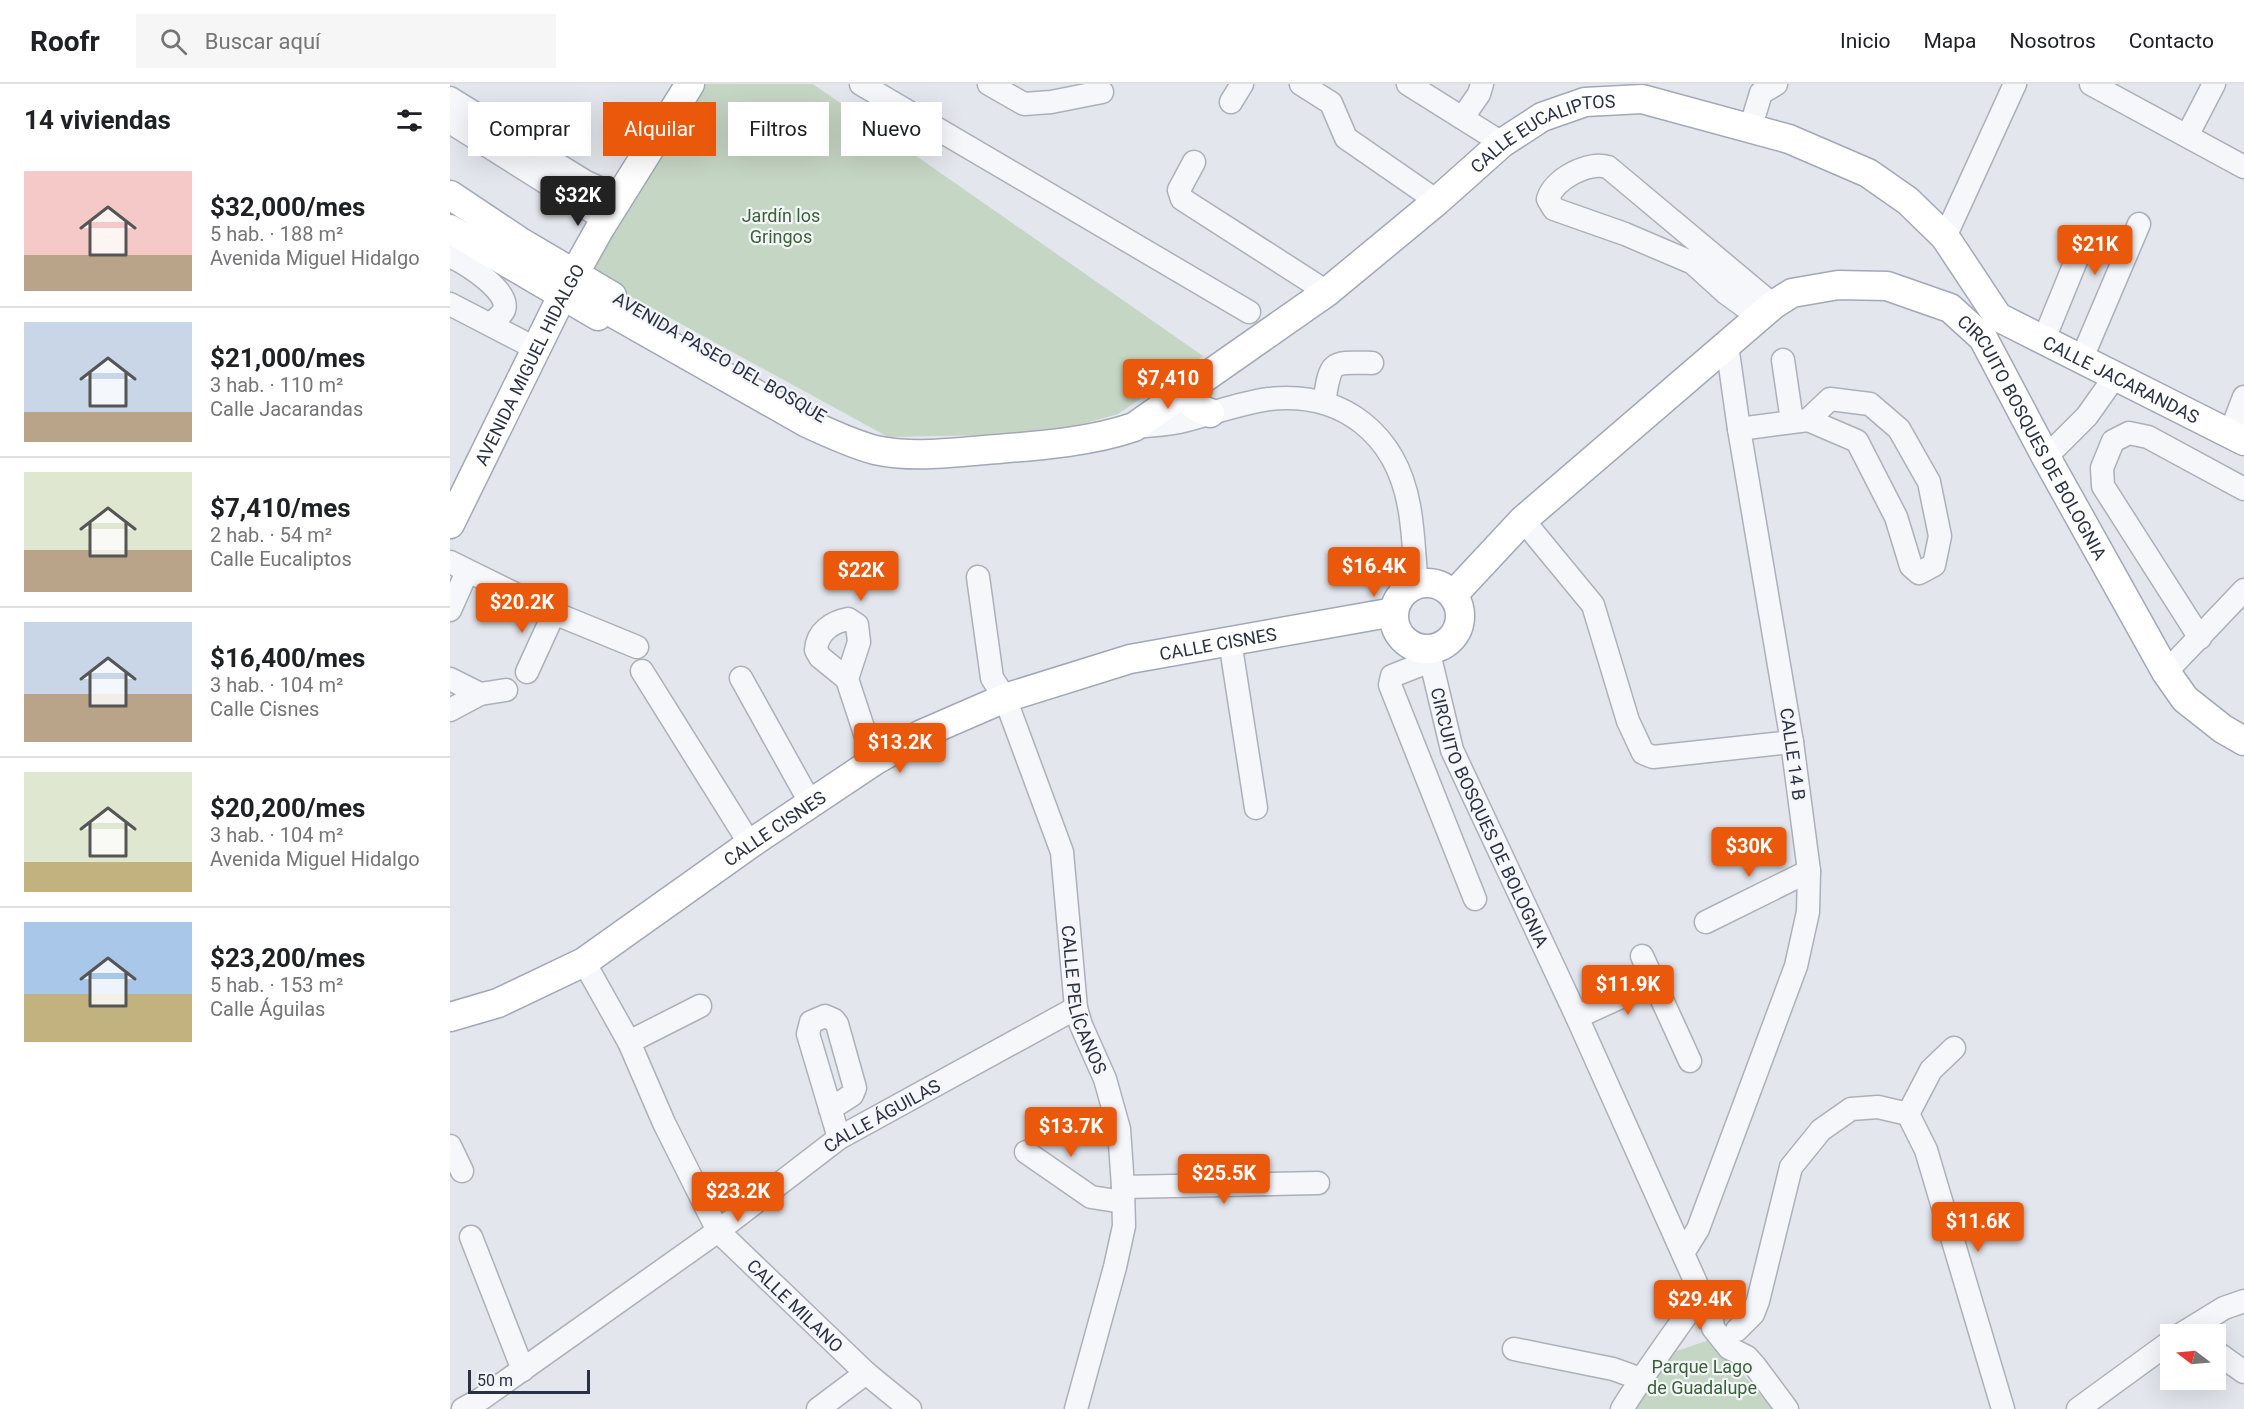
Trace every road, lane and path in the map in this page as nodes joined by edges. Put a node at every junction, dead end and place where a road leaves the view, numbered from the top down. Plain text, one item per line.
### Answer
1 (690, 84) edge
2 (861, 84) edge
3 (989, 84) edge
4 (1301, 84) edge
5 (1408, 84) edge
6 (1482, 84) edge
7 (1776, 84) edge
8 (2015, 84) edge
9 (2091, 84) edge
10 (2214, 84) edge
11 (1102, 92) dead end
12 (1644, 92) edge
13 (450, 98) edge
14 (1463, 117) junction
15 (463, 122) edge
16 (1750, 129) junction
17 (2187, 136) junction
18 (1502, 142) junction
19 (1194, 162) dead end
20 (2244, 167) edge
21 (450, 195) edge
22 (1437, 201) junction
23 (1655, 207) junction
24 (450, 211) edge
25 (608, 215) junction
26 (2139, 224) dead end
27 (450, 230) edge
28 (1624, 234) junction
29 (1945, 237) junction
30 (519, 241) junction
31 (2082, 246) dead end
32 (450, 256) edge
33 (541, 271) dead end
34 (573, 288) junction
35 (1327, 292) junction
36 (450, 304) edge
37 (1766, 311) junction
38 (1249, 312) dead end
39 (491, 324) junction
40 (1991, 327) junction
41 (2044, 339) junction
42 (1727, 345) junction
43 (535, 348) junction
44 (2082, 358) junction
45 (1783, 360) dead end
46 (1372, 363) dead end
47 (2116, 375) junction
48 (1192, 385) junction
49 (2244, 397) edge
50 (1324, 402) junction
51 (1210, 413) junction
52 (2087, 416) junction
53 (1800, 420) junction
54 (1134, 427) junction
55 (1739, 429) junction
56 (2237, 437) edge
57 (2113, 441) junction
58 (2046, 457) junction
59 (2244, 489) edge
60 (453, 510) edge
61 (1523, 520) junction
62 (459, 567) edge
63 (978, 577) dead end
64 (1417, 584) junction
65 (2244, 590) edge
66 (1453, 595) junction
67 (450, 610) edge
68 (1394, 612) junction
69 (554, 613) junction
70 (2200, 638) junction
71 (1230, 641) junction
72 (637, 647) dead end
73 (1429, 655) junction
74 (642, 671) dead end
75 (527, 672) dead end
76 (2166, 672) junction
77 (741, 678) dead end
78 (450, 679) edge
79 (846, 679) dead end
80 (506, 690) dead end
81 (480, 694) junction
82 (1005, 698) junction
83 (450, 710) edge
84 (2244, 741) edge
85 (1792, 742) junction
86 (874, 761) junction
87 (812, 804) junction
88 (1256, 808) dead end
89 (750, 844) junction
90 (1809, 871) junction
91 (1475, 899) dead end
92 (1706, 922) dead end
93 (1642, 956) dead end
94 (584, 962) junction
95 (1654, 982) junction
96 (700, 1006) dead end
97 (1076, 1008) junction
98 (450, 1017) edge
99 (1576, 1017) junction
100 (629, 1042) junction
101 (1954, 1048) dead end
102 (1690, 1061) dead end
103 (831, 1109) dead end
104 (1908, 1114) junction
105 (839, 1138) junction
106 (450, 1146) edge
107 (1026, 1152) dead end
108 (462, 1171) dead end
109 (1318, 1183) dead end
110 (1123, 1195) junction
111 (718, 1231) junction
112 (471, 1238) dead end
113 (1683, 1253) junction
114 (2244, 1301) edge
115 (1706, 1302) junction
116 (2200, 1324) edge
117 (1737, 1330) junction
118 (1514, 1349) dead end
119 (2160, 1351) edge
120 (1747, 1357) junction
121 (2226, 1359) edge
122 (523, 1370) junction
123 (2244, 1372) edge
124 (866, 1373) junction
125 (1641, 1379) junction
126 (463, 1409) edge
127 (818, 1409) edge
128 (910, 1409) edge
129 (1076, 1409) edge
130 (1622, 1409) edge
131 (1787, 1409) edge
132 (2003, 1409) edge
133 (2078, 1409) edge

1 - 25 main road, AVENIDA MIGUEL HIDALGO
2 - 38 street
3 - 11 street
4 - 22 street
5 - 14 street
6 - 14 street
7 - 16 street
8 - 29 street
9 - 17 street
10 - 17 street
12 - 16 main road, CALLE EUCALIPTOS
12 - 18 main road, CALLE EUCALIPTOS
13 - 15 street
14 - 18 street
15 - 25 street
16 - 29 main road, CALLE EUCALIPTOS
17 - 20 street
18 - 22 main road, CALLE EUCALIPTOS
19 - 35 street
21 - 30 main road, AVENIDA PASEO DEL BOSQUE
22 - 35 main road, CALLE EUCALIPTOS
23 - 28 street
23 - 28 street
23 - 37 street
24 - 33 main road
25 - 30 main road
25 - 34 main road, AVENIDA MIGUEL HIDALGO
26 - 44 street
27 - 34 main road, AVENIDA PASEO DEL BOSQUE
28 - 37 street
29 - 40 main road, CALLE EUCALIPTOS
30 - 34 main road, AVENIDA PASEO DEL BOSQUE
31 - 41 street
32 - 39 street
34 - 43 main road, AVENIDA MIGUEL HIDALGO
34 - 54 main road, AVENIDA PASEO DEL BOSQUE
35 - 48 main road, CALLE EUCALIPTOS
36 - 39 street
37 - 40 main road, CIRCUITO BOSQUES DE BOLOGNIA
37 - 42 main road, CIRCUITO BOSQUES DE BOLOGNIA
39 - 43 street
40 - 41 main road, CALLE JACARANDAS
40 - 58 main road, CIRCUITO BOSQUES DE BOLOGNIA
41 - 44 main road, CALLE JACARANDAS
42 - 55 street, CALLE 14 B
42 - 61 main road, CIRCUITO BOSQUES DE BOLOGNIA
43 - 60 main road, AVENIDA MIGUEL HIDALGO
44 - 47 main road, CALLE JACARANDAS
45 - 53 street
46 - 50 street
47 - 52 street
47 - 56 main road, CALLE JACARANDAS
48 - 51 main road
48 - 54 main road, CALLE EUCALIPTOS
49 - 56 street
50 - 51 street, AVENIDA PASEO DEL BOSQUE
50 - 64 street, AVENIDA PASEO DEL BOSQUE
51 - 54 street, AVENIDA PASEO DEL BOSQUE
52 - 57 street
52 - 58 street
53 - 53 street
53 - 55 street
55 - 85 street, CALLE 14 B
57 - 59 street
57 - 70 street
58 - 76 main road, CIRCUITO BOSQUES DE BOLOGNIA
61 - 66 main road, CIRCUITO BOSQUES DE BOLOGNIA
61 - 85 street
62 - 67 street
62 - 69 street
63 - 82 street, CALLE PELÍCANOS
64 - 66 main road
64 - 68 main road
65 - 70 street
66 - 73 main road
68 - 71 main road, CALLE CISNES
68 - 73 main road
69 - 72 street
69 - 75 street
70 - 76 street
71 - 82 main road, CALLE CISNES
71 - 88 street
73 - 91 street
73 - 99 street, CIRCUITO BOSQUES DE BOLOGNIA
74 - 89 street
76 - 84 main road, CIRCUITO BOSQUES DE BOLOGNIA
77 - 87 street
78 - 81 street
79 - 86 street
80 - 81 street
81 - 83 street
82 - 86 main road, CALLE CISNES
82 - 97 street, CALLE PELÍCANOS
85 - 90 street, CALLE 14 B
86 - 87 main road, CALLE CISNES
87 - 89 main road, CALLE CISNES
89 - 94 main road, CALLE CISNES
90 - 92 street
90 - 113 street, CALLE 14 B
93 - 95 street
94 - 98 main road, CALLE CISNES
94 - 100 street, CALLE MILANO
95 - 99 street
95 - 102 street
96 - 100 street
97 - 105 street, CALLE ÁGUILAS
97 - 110 street, CALLE PELÍCANOS
99 - 113 street, CIRCUITO BOSQUES DE BOLOGNIA
100 - 111 street, CALLE MILANO
101 - 104 street
103 - 105 street
104 - 117 street
104 - 132 street
105 - 111 street, CALLE ÁGUILAS
106 - 108 street
107 - 110 street
109 - 110 street
110 - 129 street, CALLE PELÍCANOS
111 - 122 street, CALLE ÁGUILAS
111 - 124 street, CALLE MILANO
112 - 122 street
113 - 115 street, CIRCUITO BOSQUES DE BOLOGNIA
114 - 116 street
115 - 117 street
115 - 120 street, CIRCUITO BOSQUES DE BOLOGNIA
115 - 125 street
117 - 120 street, CIRCUITO BOSQUES DE BOLOGNIA
118 - 125 street
119 - 133 street
120 - 131 street, CIRCUITO BOSQUES DE BOLOGNIA
121 - 123 street
122 - 126 street, CALLE ÁGUILAS
124 - 127 street
124 - 128 street, CALLE MILANO
125 - 130 street

